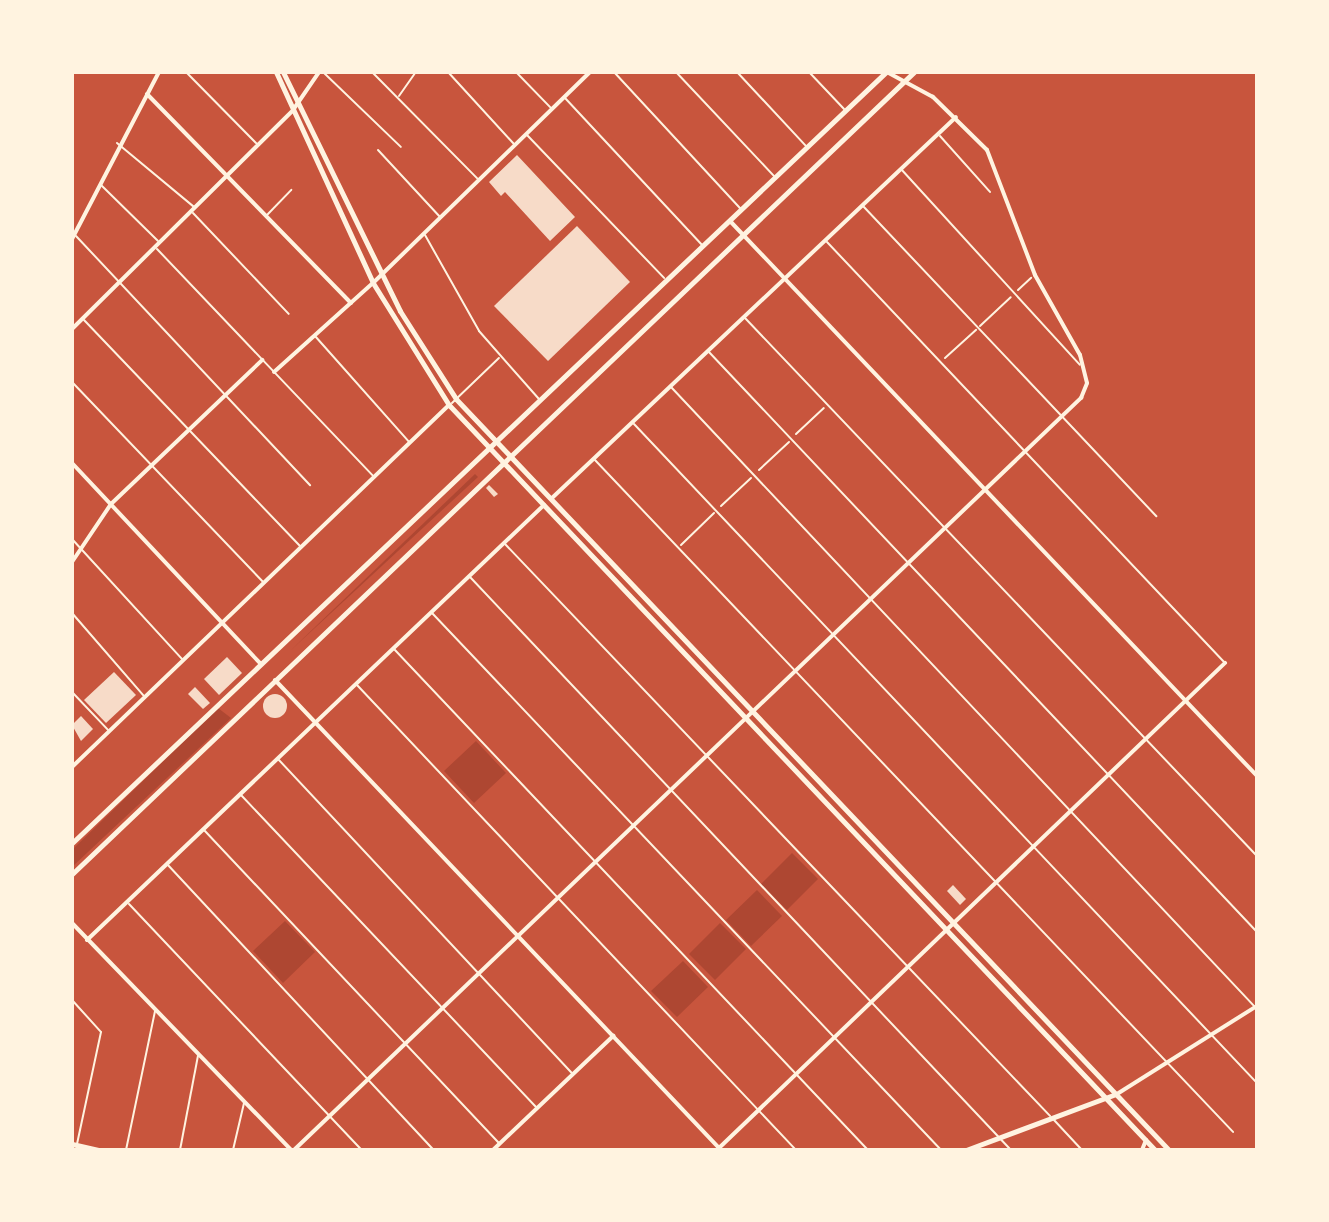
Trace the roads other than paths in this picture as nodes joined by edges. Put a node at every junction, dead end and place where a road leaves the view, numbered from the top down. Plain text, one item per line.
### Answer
1 (159, 72) edge
2 (186, 72) edge
3 (276, 72) edge
4 (283, 72) edge
5 (321, 72) edge
6 (372, 72) edge
7 (416, 72) edge
8 (448, 72) edge
9 (516, 72) edge
10 (590, 72) edge
11 (614, 72) edge
12 (676, 72) edge
13 (737, 72) edge
14 (809, 72) edge
15 (886, 72) edge
16 (914, 72) edge
17 (906, 80) junction
18 (147, 94) junction
19 (399, 96) junction
20 (564, 97) junction
21 (299, 102) junction
22 (552, 109) junction
23 (293, 110) junction
24 (846, 110) junction
25 (956, 117) junction
26 (937, 133) junction
27 (526, 134) junction
28 (117, 143) junction
29 (258, 145) junction
30 (515, 145) junction
31 (401, 147) dead end
32 (807, 147) junction
33 (378, 150) dead end
34 (901, 169) junction
35 (227, 176) junction
36 (775, 178) junction
37 (479, 180) junction
38 (99, 183) junction
39 (291, 190) dead end
40 (990, 192) dead end
41 (863, 206) junction
42 (193, 209) junction
43 (741, 210) junction
44 (266, 216) junction
45 (440, 218) junction
46 (730, 221) junction
47 (742, 233) junction
48 (424, 234) junction
49 (74, 237) edge
50 (826, 241) junction
51 (159, 243) junction
52 (703, 246) junction
53 (155, 247) junction
54 (383, 274) junction
55 (784, 279) junction
56 (667, 281) junction
57 (119, 282) junction
58 (373, 283) junction
59 (351, 303) junction
60 (289, 314) dead end
61 (744, 317) junction
62 (83, 319) junction
63 (72, 329) edge
64 (315, 336) junction
65 (707, 351) junction
66 (500, 357) junction
67 (262, 360) junction
68 (1086, 371) junction
69 (274, 372) junction
70 (72, 382) edge
71 (670, 387) junction
72 (225, 395) junction
73 (456, 399) junction
74 (541, 401) junction
75 (449, 405) junction
76 (1064, 416) junction
77 (633, 422) junction
78 (189, 429) junction
79 (410, 443) junction
80 (497, 443) junction
81 (490, 449) junction
82 (1026, 453) junction
83 (511, 456) junction
84 (594, 458) junction
85 (72, 463) edge
86 (504, 463) junction
87 (152, 466) junction
88 (374, 477) junction
89 (310, 485) dead end
90 (986, 490) junction
91 (552, 498) junction
92 (111, 504) junction
93 (544, 505) junction
94 (1156, 516) dead end
95 (946, 528) junction
96 (72, 539) edge
97 (504, 543) junction
98 (301, 547) junction
99 (81, 548) junction
100 (72, 562) edge
101 (909, 564) junction
102 (469, 576) junction
103 (264, 583) junction
104 (870, 601) junction
105 (431, 612) junction
106 (72, 613) edge
107 (222, 623) junction
108 (834, 635) junction
109 (393, 649) junction
110 (183, 660) junction
111 (260, 663) junction
112 (1225, 663) joint
113 (796, 671) junction
114 (275, 680) junction
115 (356, 684) junction
116 (72, 692) edge
117 (145, 697) junction
118 (1187, 699) junction
119 (756, 709) junction
120 (746, 718) junction
121 (317, 721) junction
122 (109, 731) junction
123 (1145, 739) junction
124 (707, 756) junction
125 (278, 759) junction
126 (72, 766) edge
127 (1108, 775) junction
128 (1257, 776) edge
129 (671, 790) junction
130 (240, 794) junction
131 (1069, 812) junction
132 (634, 826) junction
133 (203, 829) junction
134 (72, 843) edge
135 (1033, 847) junction
136 (1257, 856) edge
137 (595, 863) junction
138 (167, 864) junction
139 (72, 874) edge
140 (996, 882) junction
141 (559, 897) junction
142 (127, 902) junction
143 (955, 922) junction
144 (72, 923) edge
145 (947, 930) junction
146 (1257, 932) edge
147 (520, 935) junction
148 (87, 940) junction
149 (908, 967) junction
150 (479, 974) junction
151 (72, 1000) edge
152 (871, 1002) junction
153 (1256, 1007) edge
154 (443, 1008) junction
155 (155, 1009) junction
156 (614, 1035) junction
157 (834, 1037) junction
158 (1212, 1037) junction
159 (406, 1044) junction
160 (198, 1054) junction
161 (1166, 1064) junction
162 (797, 1073) junction
163 (573, 1074) junction
164 (368, 1080) junction
165 (1257, 1083) edge
166 (1116, 1094) junction
167 (1105, 1099) junction
168 (245, 1102) junction
169 (537, 1108) junction
170 (759, 1110) junction
171 (330, 1116) junction
172 (1053, 1119) junction
173 (1233, 1132) dead end
174 (999, 1138) junction
175 (1146, 1140) junction
176 (500, 1143) junction
177 (74, 1145) edge
178 (87, 1149) edge
179 (720, 1149) edge
180 (99, 1150) edge
181 (126, 1150) edge
182 (180, 1150) edge
183 (233, 1150) edge
184 (293, 1150) edge
185 (362, 1150) edge
186 (434, 1150) edge
187 (493, 1150) edge
188 (796, 1150) edge
189 (868, 1150) edge
190 (941, 1150) edge
191 (966, 1150) edge
192 (1011, 1150) edge
193 (1082, 1150) edge
194 (1142, 1150) edge
195 (1155, 1150) edge
196 (1169, 1150) edge

1 - 18 street
2 - 29 lane
3 - 23 main road
4 - 21 main road
5 - 21 street
5 - 31 lane
6 - 19 lane
7 - 19 lane
8 - 30 lane
9 - 22 lane
10 - 20 street
11 - 43 lane
12 - 36 lane
13 - 32 lane
14 - 24 lane
15 - 17 street
15 - 24 main road
16 - 17 main road
17 - 25 street
17 - 47 main road
18 - 28 street
18 - 35 street
19 - 37 lane
20 - 22 street
20 - 52 lane
21 - 23 street
21 - 54 main road
22 - 27 street
23 - 29 street
23 - 58 main road
24 - 32 main road
25 - 26 street
25 - 68 street
26 - 34 street
26 - 40 lane
27 - 30 street
27 - 56 lane
28 - 38 street
28 - 42 lane
29 - 35 street
30 - 37 street
32 - 36 main road
33 - 45 lane
34 - 41 street
34 - 68 lane
35 - 42 street
35 - 44 street
36 - 43 main road
37 - 45 street
38 - 49 street
38 - 51 lane
39 - 44 lane
41 - 50 street
41 - 76 lane
42 - 51 street
42 - 60 lane
43 - 46 main road
44 - 59 street
45 - 48 street
46 - 47 street
46 - 52 main road
47 - 55 street
47 - 83 main road
48 - 54 street
48 - 66 lane
49 - 57 lane
50 - 55 street
50 - 82 lane
51 - 53 street
52 - 56 main road
53 - 57 street
53 - 67 lane
54 - 58 street
54 - 73 main road
55 - 61 street
55 - 90 street
56 - 74 main road
57 - 62 street
57 - 72 lane
58 - 59 street
58 - 75 main road
59 - 64 street
61 - 65 street
61 - 95 lane
62 - 63 street
62 - 78 lane
64 - 69 street
64 - 79 lane
65 - 71 street
65 - 101 lane
66 - 73 lane
66 - 74 lane
67 - 69 lane
67 - 72 street
68 - 76 street
69 - 88 lane
70 - 87 lane
71 - 77 street
71 - 104 lane
72 - 78 street
72 - 89 lane
73 - 75 lane
73 - 80 main road
74 - 80 main road
75 - 79 street
75 - 81 main road
76 - 82 street
76 - 94 lane
77 - 84 street
77 - 108 lane
78 - 87 street
78 - 98 lane
79 - 88 street
80 - 81 main road
80 - 83 main road
81 - 86 main road
81 - 111 main road
82 - 90 street
82 - 112 lane
83 - 86 main road
83 - 91 main road
84 - 91 street
84 - 113 lane
85 - 92 street
86 - 93 main road
86 - 114 main road
87 - 92 street
87 - 103 lane
88 - 98 street
90 - 95 street
90 - 118 street
91 - 119 main road
92 - 99 street
92 - 107 street
93 - 97 street
93 - 120 main road
95 - 101 street
95 - 123 lane
96 - 99 lane
97 - 102 street
97 - 124 lane
98 - 103 street
99 - 100 street
99 - 110 lane
101 - 104 street
101 - 127 lane
102 - 105 street
102 - 129 lane
103 - 107 street
104 - 108 street
104 - 131 lane
105 - 109 street
105 - 132 lane
106 - 117 lane
107 - 110 street
107 - 111 street
108 - 113 street
108 - 135 lane
109 - 115 street
109 - 137 lane
110 - 117 street
111 - 134 main road
112 - 118 street
113 - 119 street
113 - 140 lane
114 - 121 street
114 - 139 main road
115 - 121 street
115 - 141 lane
116 - 122 lane
117 - 122 street
118 - 123 street
118 - 128 street
119 - 120 street
119 - 143 main road
120 - 124 street
120 - 145 main road
121 - 125 street
121 - 147 street
122 - 126 street
123 - 127 street
123 - 136 lane
124 - 129 street
124 - 149 lane
125 - 130 street
125 - 150 lane
127 - 131 street
127 - 146 lane
129 - 132 street
129 - 152 lane
130 - 133 street
130 - 154 lane
131 - 135 street
131 - 153 lane
132 - 137 street
132 - 157 lane
133 - 138 street
133 - 159 lane
135 - 140 street
135 - 158 lane
137 - 141 street
137 - 162 lane
138 - 142 street
138 - 164 lane
140 - 143 street
140 - 161 lane
141 - 147 street
141 - 170 lane
142 - 148 street
142 - 171 lane
143 - 145 street
143 - 166 main road
144 - 148 street
145 - 149 street
145 - 167 main road
147 - 150 street
147 - 156 street
148 - 155 street
149 - 152 street
149 - 172 lane
150 - 154 street
150 - 163 lane
151 - 177 lane
152 - 157 street
152 - 174 lane
153 - 158 street
154 - 159 street
154 - 169 lane
155 - 160 street
155 - 181 lane
156 - 163 street
156 - 179 street
157 - 162 street
157 - 190 lane
158 - 161 street
158 - 165 lane
159 - 164 street
159 - 176 lane
160 - 168 street
160 - 182 lane
161 - 166 street
161 - 173 lane
162 - 170 street
162 - 189 lane
163 - 169 street
164 - 171 street
164 - 186 lane
166 - 167 main road
166 - 196 main road
167 - 172 main road
167 - 175 main road
168 - 183 lane
168 - 184 street
169 - 176 street
170 - 179 street
170 - 188 lane
171 - 184 street
171 - 185 lane
172 - 174 main road
172 - 193 lane
174 - 191 main road
174 - 192 lane
175 - 194 street
175 - 195 main road
176 - 187 street
177 - 178 main road
178 - 180 main road

